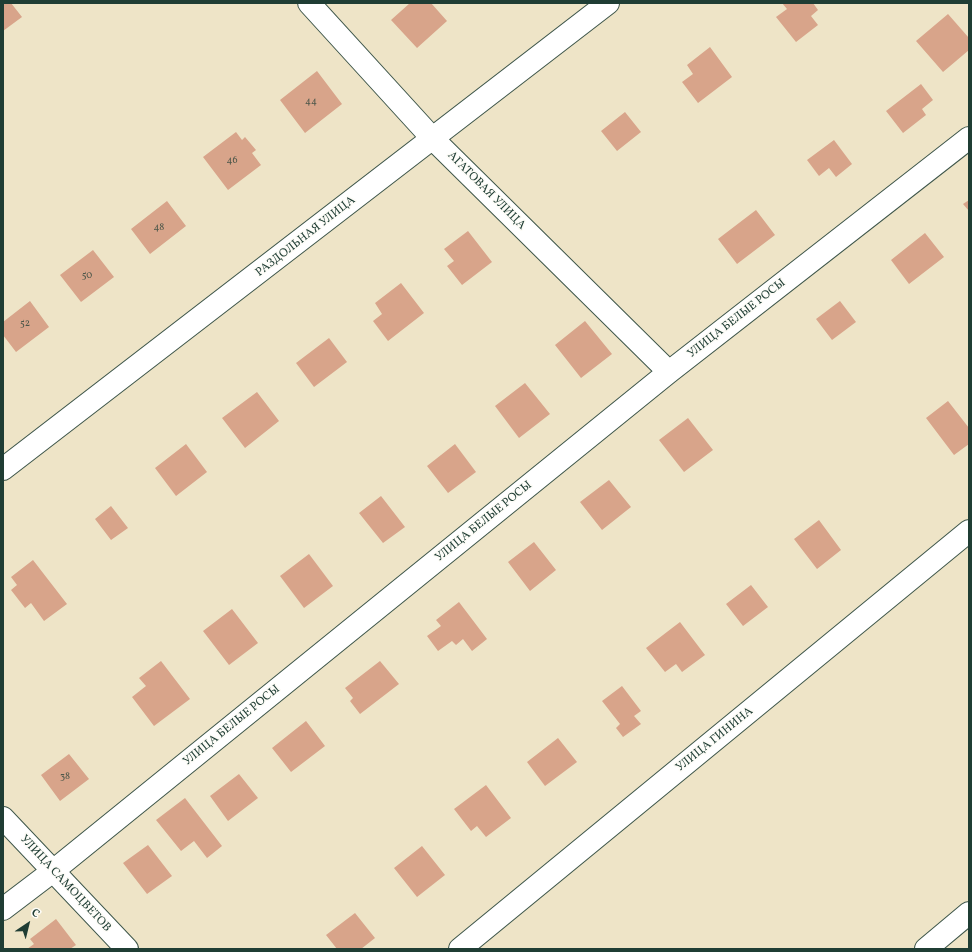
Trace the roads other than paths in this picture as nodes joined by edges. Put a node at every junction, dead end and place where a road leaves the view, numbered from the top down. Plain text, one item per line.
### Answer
1 (309, 3) edge
2 (608, 3) edge
3 (969, 138) edge
4 (433, 139) junction
5 (669, 372) junction
6 (3, 470) edge
7 (969, 531) edge
8 (3, 818) edge
9 (53, 871) junction
10 (3, 909) edge
11 (969, 913) edge
12 (127, 949) edge
13 (460, 949) edge
14 (926, 949) edge

1 - 4 street, АГАТОВАЯ УЛИЦА
2 - 4 street, РАЗДОЛЬНАЯ УЛИЦА
3 - 5 street, УЛИЦА БЕЛЫЕ РОСЫ
4 - 5 street, АГАТОВАЯ УЛИЦА
4 - 6 street, РАЗДОЛЬНАЯ УЛИЦА
5 - 9 street, УЛИЦА БЕЛЫЕ РОСЫ
7 - 13 street, УЛИЦА ГИНИНА
8 - 9 street, УЛИЦА САМОЦВЕТОВ
9 - 10 street, УЛИЦА БЕЛЫЕ РОСЫ
9 - 12 street, УЛИЦА САМОЦВЕТОВ
11 - 14 street

